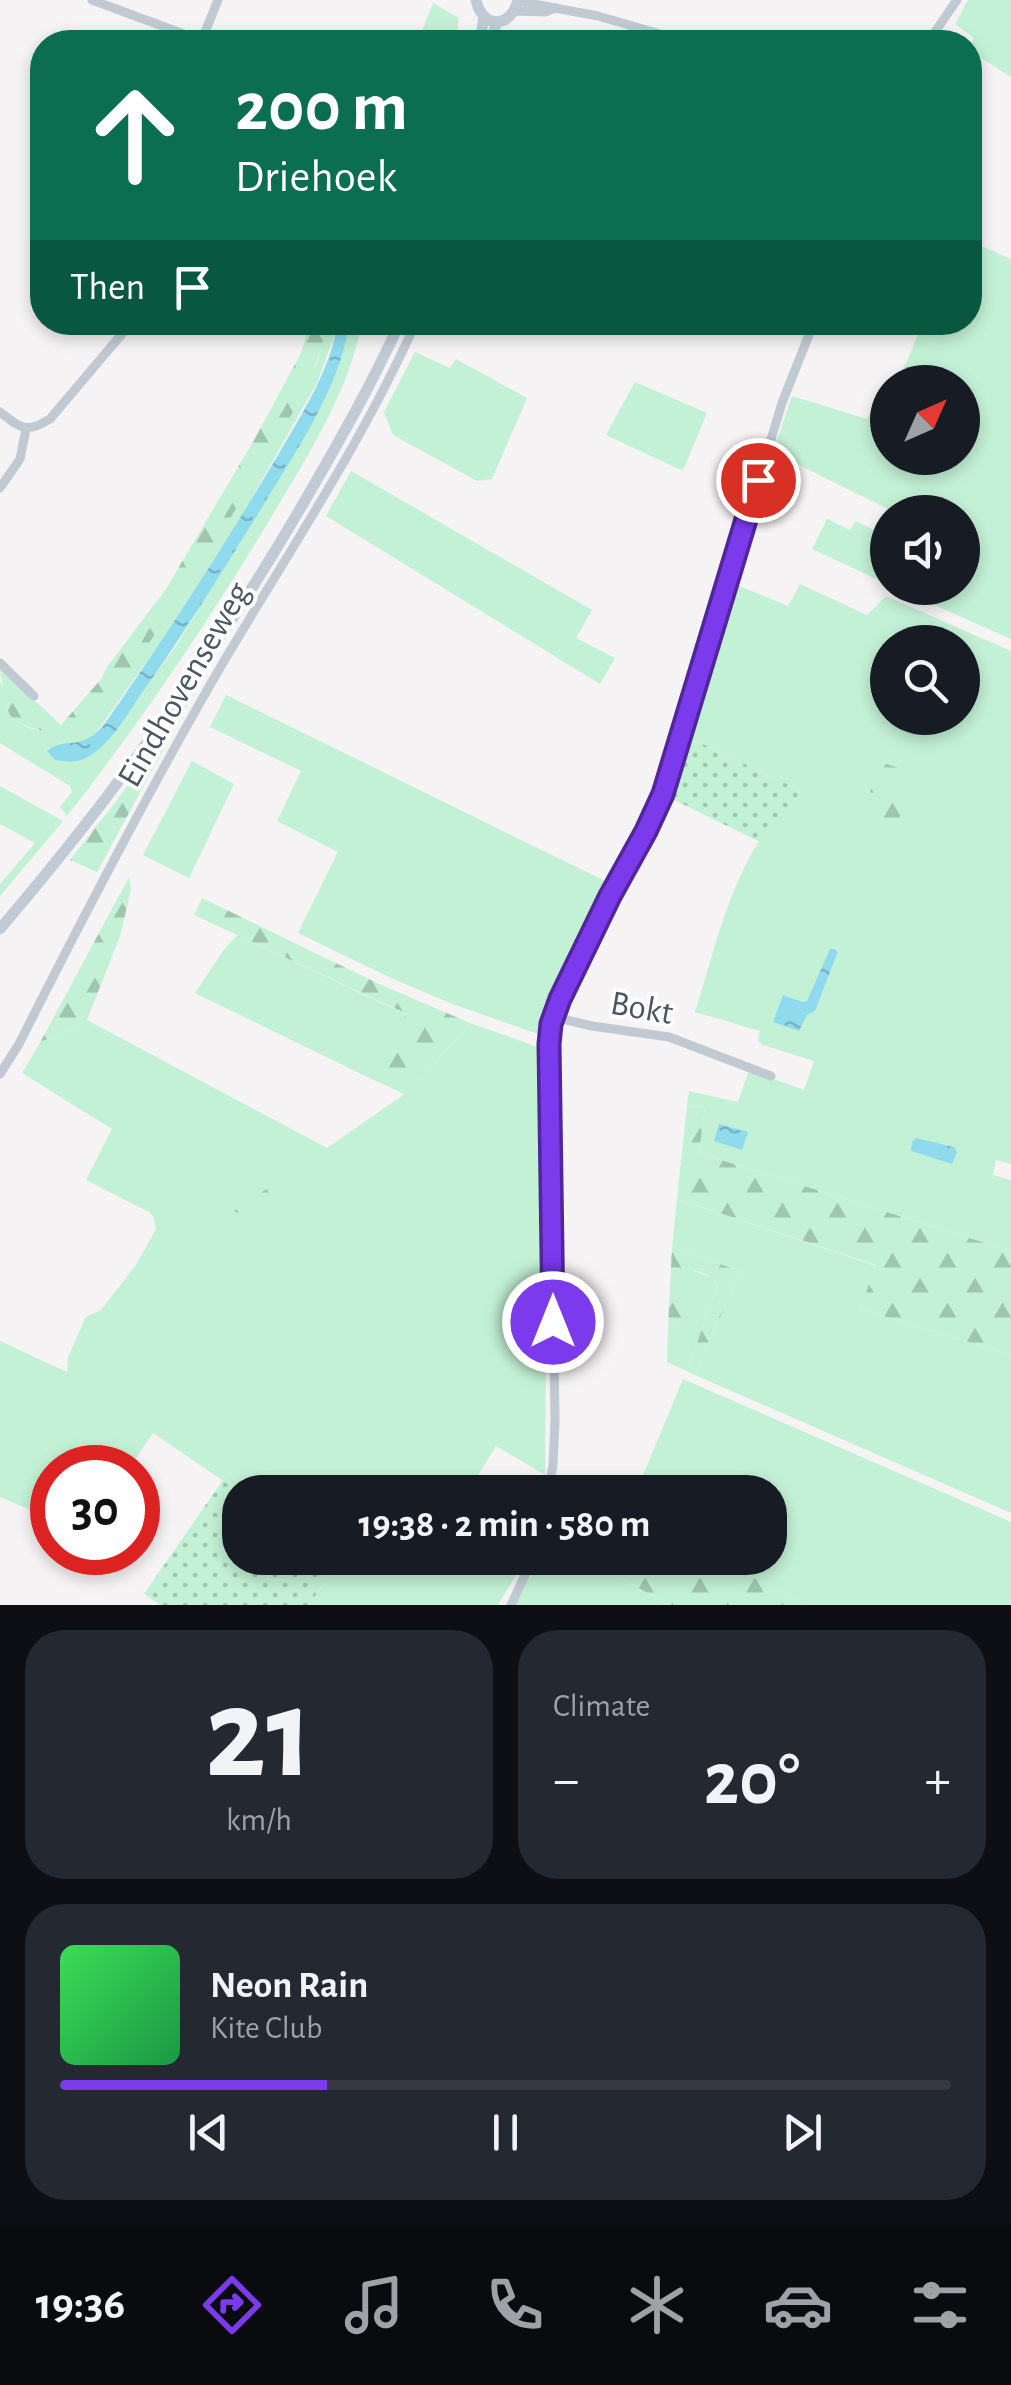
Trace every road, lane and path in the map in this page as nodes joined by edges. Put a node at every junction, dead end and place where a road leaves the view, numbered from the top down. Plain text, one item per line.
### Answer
1 (92, 0) edge
2 (218, 0) edge
3 (476, 0) edge
4 (957, 0) edge
5 (517, 4) edge
6 (490, 20) junction
7 (170, 30) edge
8 (206, 30) edge
9 (485, 30) edge
10 (490, 30) edge
11 (646, 30) edge
12 (936, 30) edge
13 (121, 335) edge
14 (393, 335) edge
15 (409, 335) edge
16 (809, 335) edge
17 (0, 412) edge
18 (26, 429) junction
19 (0, 488) edge
20 (0, 664) edge
21 (34, 696) dead end
22 (0, 929) edge
23 (554, 1017) junction
24 (0, 1074) edge
25 (771, 1076) dead end
26 (550, 1475) edge
27 (525, 1575) edge
28 (512, 1605) edge

1 - 7 street
2 - 8 street
3 - 6 main road
4 - 12 street
5 - 6 main road
5 - 11 street
6 - 9 main road
6 - 10 main road
13 - 18 street
14 - 22 main road, Eindhovenseweg
15 - 24 street, Eindhovenseweg
16 - 23 street
17 - 18 street
18 - 19 street
20 - 21 street
23 - 25 street, Bokt
23 - 26 street
27 - 28 street

